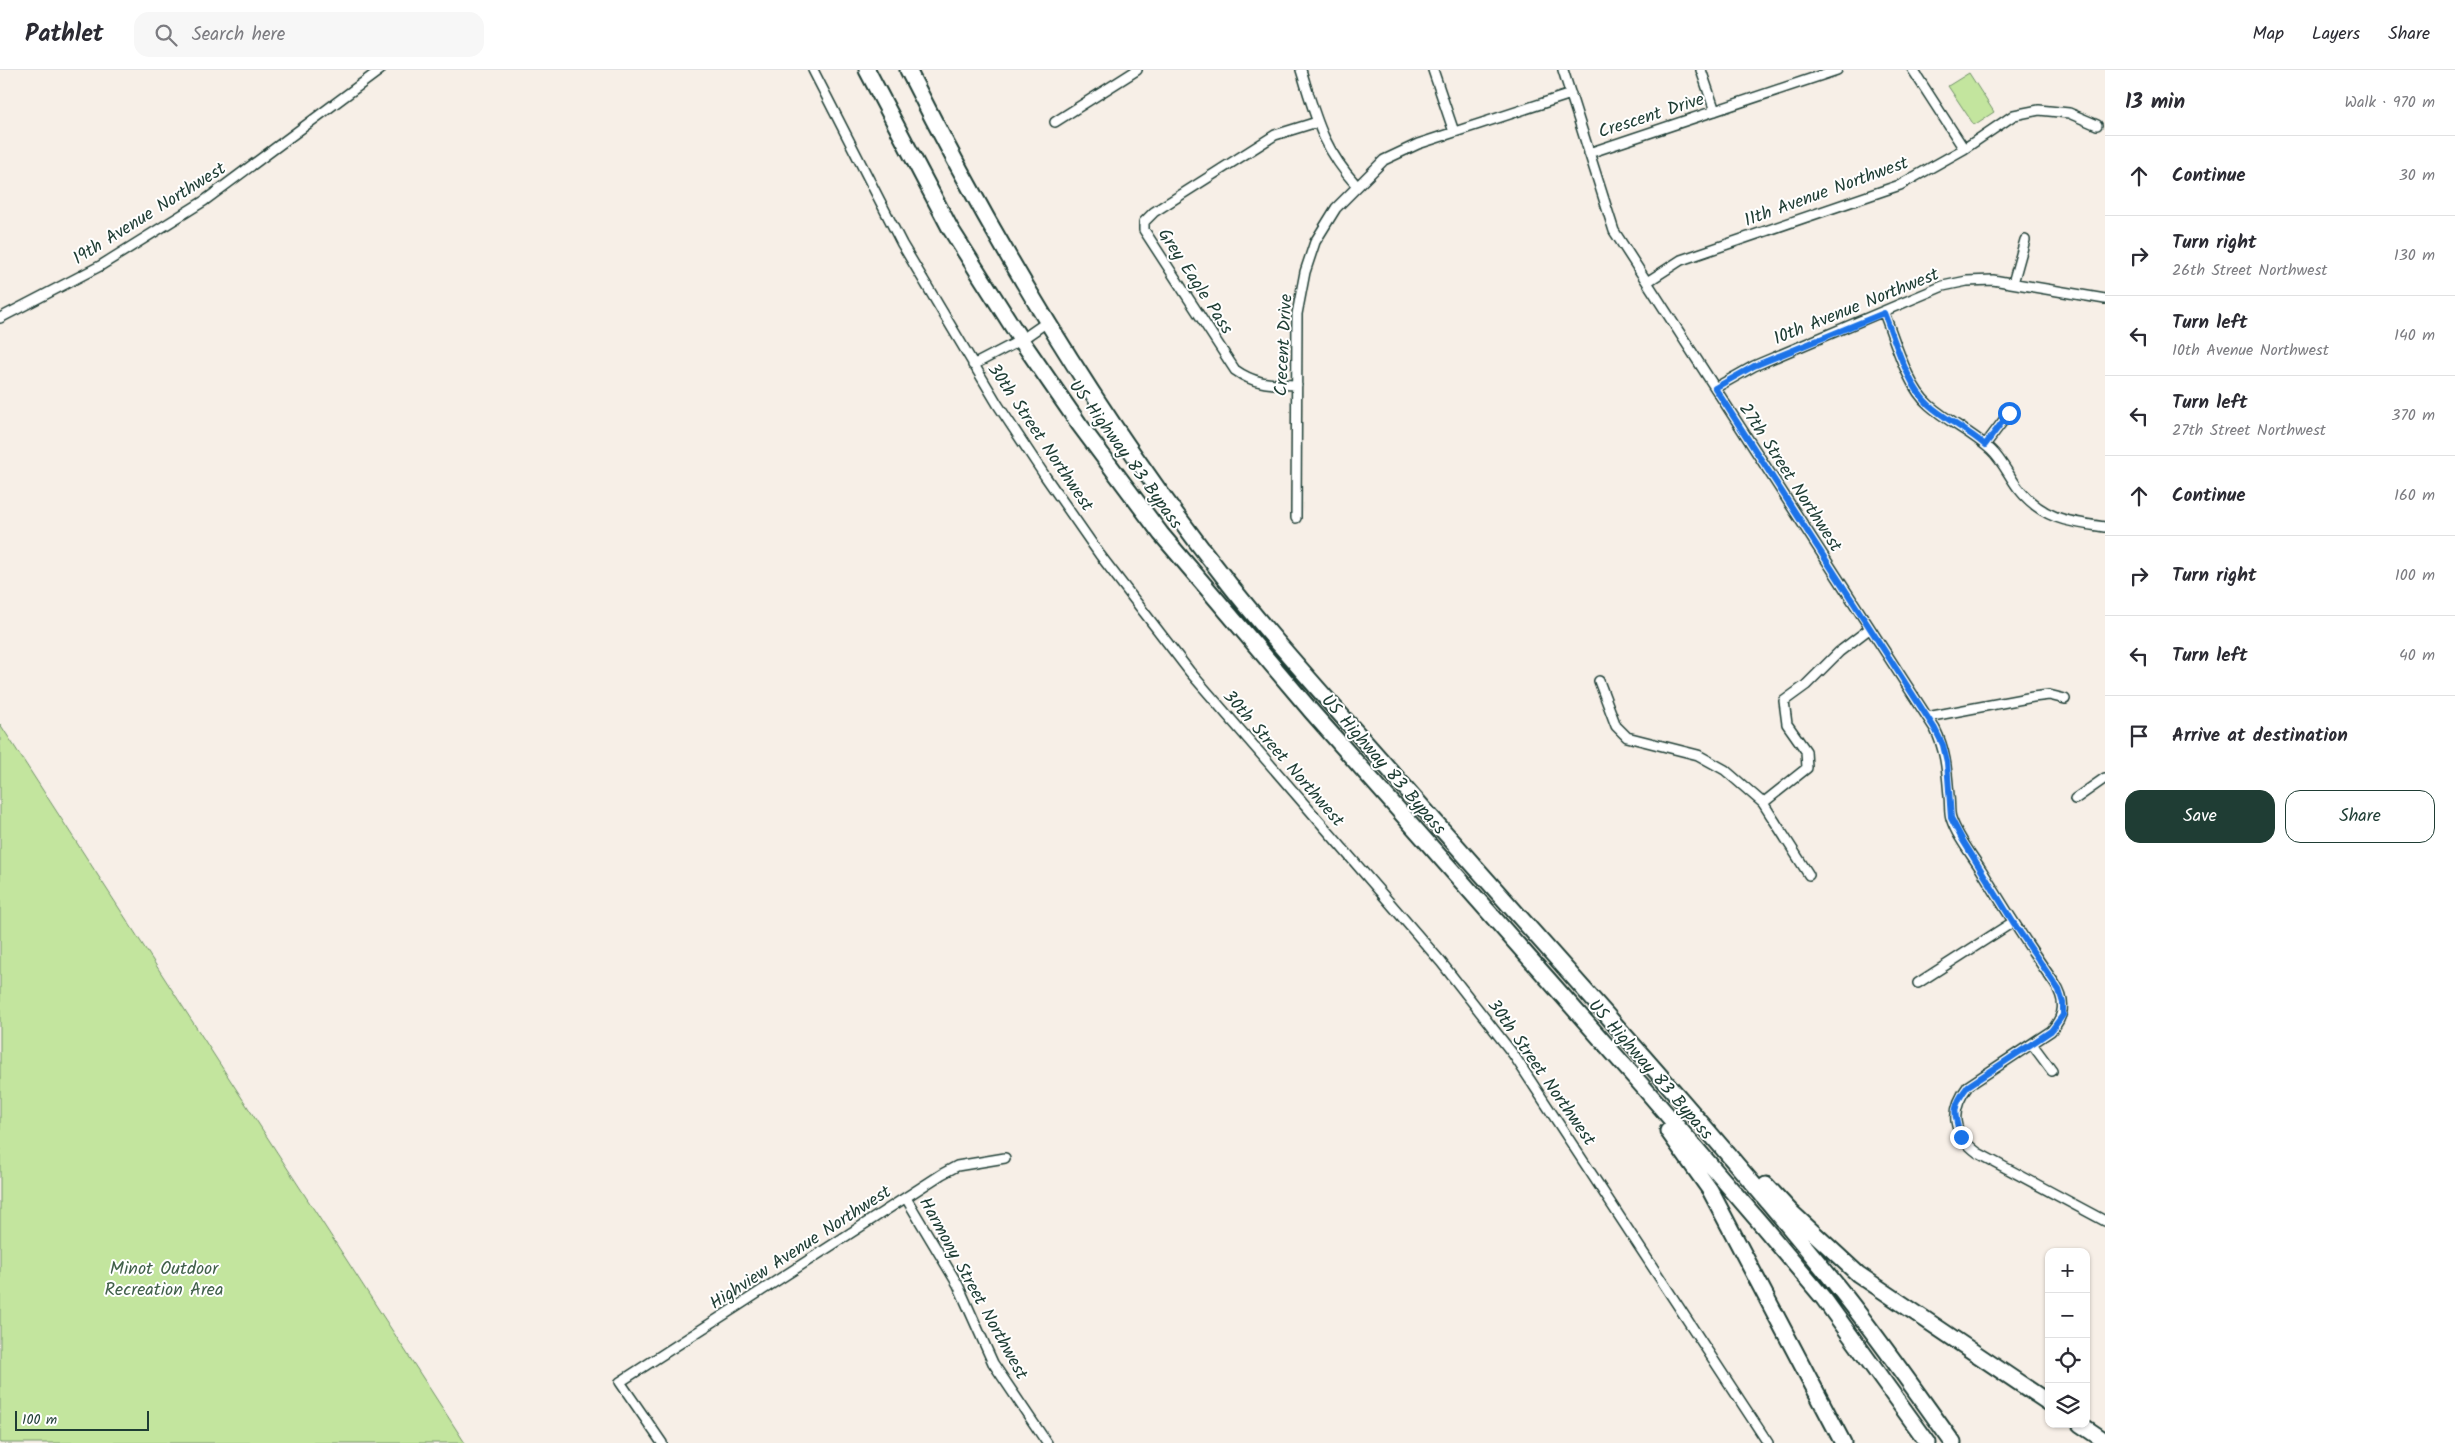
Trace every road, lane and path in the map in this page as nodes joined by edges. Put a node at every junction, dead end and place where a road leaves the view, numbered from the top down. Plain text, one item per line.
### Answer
1 (380, 70) edge
2 (813, 70) edge
3 (867, 70) edge
4 (908, 70) edge
5 (1137, 70) edge
6 (1301, 70) edge
7 (1433, 70) edge
8 (1563, 70) edge
9 (1701, 70) edge
10 (1837, 70) edge
11 (1913, 70) edge
12 (1571, 94) junction
13 (1715, 111) junction
14 (1055, 122) dead end
15 (1317, 122) junction
16 (2097, 126) dead end
17 (1454, 132) junction
18 (1964, 149) junction
19 (1589, 153) junction
20 (1357, 186) junction
21 (2024, 240) dead end
22 (1647, 282) junction
23 (2013, 283) junction
24 (2105, 299) edge
25 (1884, 313) junction
26 (0, 318) edge
27 (1047, 322) junction
28 (1021, 340) junction
29 (974, 365) junction
30 (1297, 385) junction
31 (1715, 388) junction
32 (2009, 413) dead end
33 (1985, 445) junction
34 (1296, 518) dead end
35 (2105, 527) edge
36 (1869, 629) junction
37 (1599, 681) dead end
38 (2065, 699) dead end
39 (1928, 717) junction
40 (2105, 778) edge
41 (2076, 799) dead end
42 (1763, 803) junction
43 (1809, 875) dead end
44 (2013, 922) junction
45 (1918, 983) dead end
46 (2032, 1044) junction
47 (2052, 1071) dead end
48 (1628, 1072) junction
49 (1662, 1080) junction
50 (1005, 1158) dead end
51 (906, 1198) junction
52 (2105, 1221) edge
53 (2045, 1400) edge
54 (2086, 1428) edge
55 (2105, 1441) edge
56 (662, 1443) edge
57 (1047, 1443) edge
58 (1768, 1443) edge
59 (1843, 1443) edge
60 (1928, 1443) edge
61 (1953, 1443) edge

1 - 26 street, 19th Avenue Northwest
2 - 29 street, 30th Street Northwest
3 - 28 highway, US Highway 83 Bypass
4 - 27 highway, US Highway 83 Bypass
5 - 14 street
6 - 15 street
7 - 17 street
8 - 12 street, 27th Street Northwest
9 - 13 street
10 - 13 street, Crescent Drive
11 - 18 street
12 - 17 street, Crecent Drive
12 - 19 street, 27th Street Northwest
13 - 19 street, Crescent Drive
15 - 20 street
15 - 30 street, Grey Eagle Pass
16 - 18 street, 11th Avenue Northwest
17 - 20 street, Crecent Drive
18 - 22 street, 11th Avenue Northwest
19 - 22 street, 27th Street Northwest
20 - 30 street, Crecent Drive
21 - 23 street
22 - 31 street, 27th Street Northwest
23 - 24 street, 10th Avenue Northwest
23 - 25 street, 10th Avenue Northwest
25 - 31 street, 10th Avenue Northwest
25 - 33 street
27 - 28 street
27 - 49 highway, US Highway 83 Bypass
28 - 29 street
28 - 48 highway, US Highway 83 Bypass
29 - 58 street, 30th Street Northwest
30 - 34 street, Crecent Drive
31 - 36 street, 27th Street Northwest
32 - 33 street
33 - 35 street
36 - 39 street, 27th Street Northwest
36 - 42 street
37 - 42 street
38 - 39 street
39 - 44 street, 27th Street Northwest
40 - 41 street
42 - 43 street
44 - 45 street
44 - 46 street
46 - 47 street
46 - 52 street
48 - 59 highway
48 - 60 highway, US Highway 83 Bypass
49 - 53 highway
49 - 61 highway, US Highway 83 Bypass
50 - 51 street, Highview Avenue Northwest
51 - 56 street, Highview Avenue Northwest
51 - 57 street, Harmony Street Northwest
54 - 55 highway

